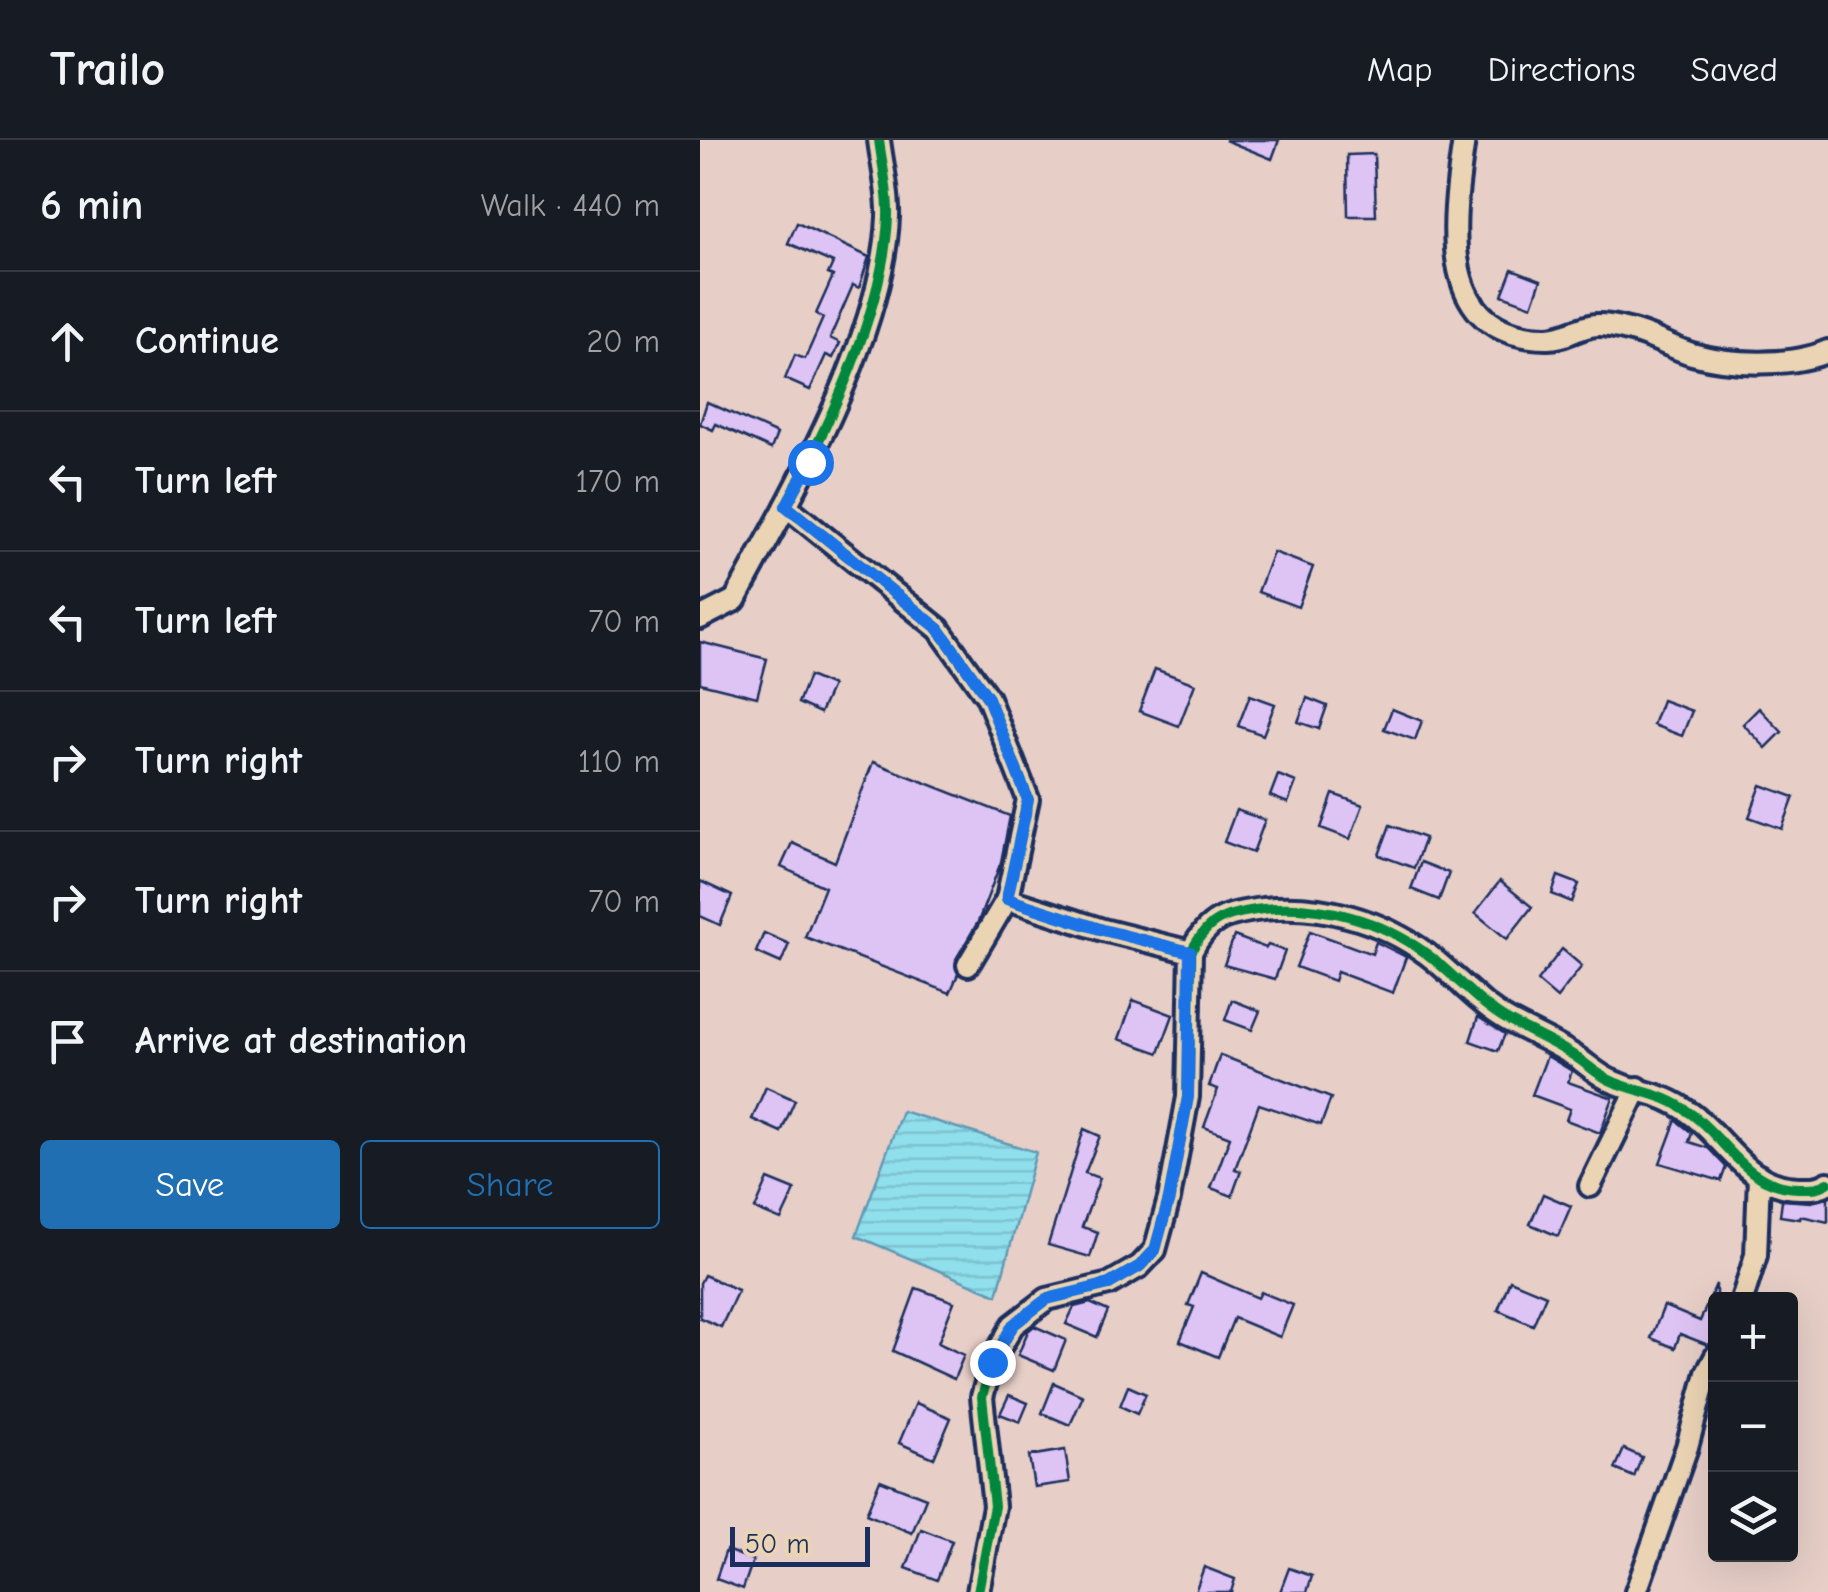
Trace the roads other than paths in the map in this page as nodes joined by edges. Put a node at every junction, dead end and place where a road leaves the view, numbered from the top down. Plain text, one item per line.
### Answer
1 (879, 140) edge
2 (1464, 140) edge
3 (1828, 350) edge
4 (786, 506) junction
5 (700, 618) edge
6 (1007, 899) junction
7 (1190, 952) junction
8 (968, 965) dead end
9 (1638, 1088) junction
10 (1759, 1176) junction
11 (1828, 1183) edge
12 (1590, 1186) dead end
13 (1744, 1292) edge
14 (1708, 1370) edge
15 (978, 1592) edge
16 (1636, 1592) edge

1 - 4 street
2 - 3 street
4 - 5 street
4 - 6 street
6 - 7 street
6 - 8 street
7 - 9 street
7 - 15 street
9 - 10 street
9 - 12 street
10 - 11 street
10 - 13 street
14 - 16 street

